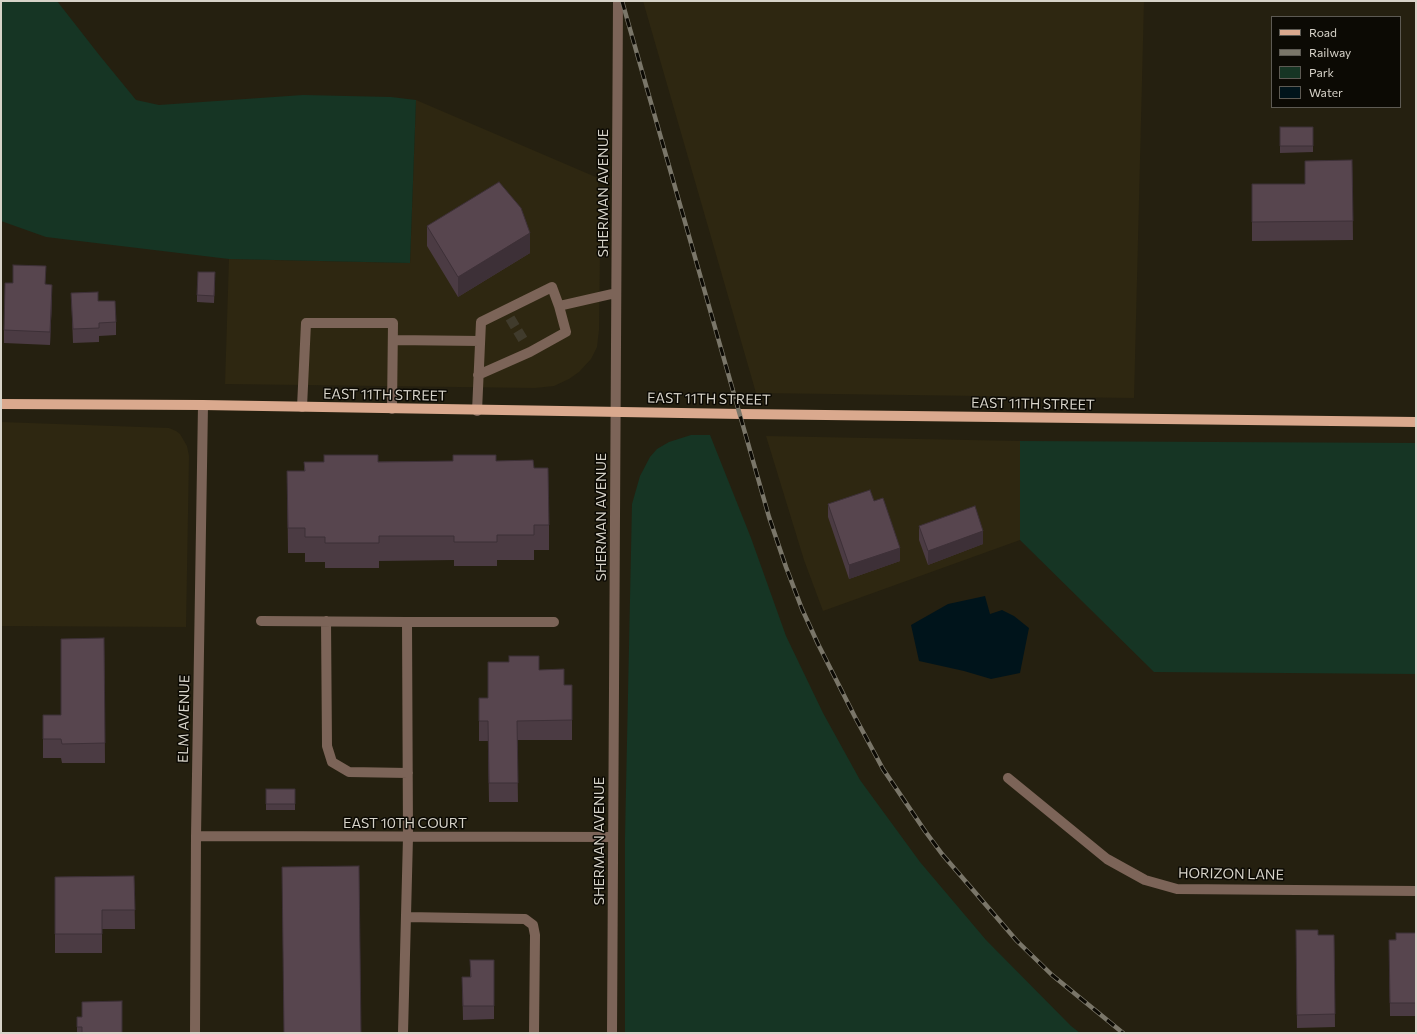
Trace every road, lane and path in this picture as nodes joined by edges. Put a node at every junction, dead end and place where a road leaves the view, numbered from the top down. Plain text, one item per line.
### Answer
1 (618, 1) edge
2 (616, 292) junction
3 (559, 306) junction
4 (393, 340) junction
5 (480, 341) junction
6 (478, 375) junction
7 (1, 404) edge
8 (203, 405) junction
9 (302, 407) junction
10 (392, 409) junction
11 (477, 410) junction
12 (616, 412) junction
13 (1416, 422) edge
14 (261, 621) dead end
15 (326, 621) junction
16 (407, 622) junction
17 (554, 622) dead end
18 (408, 773) junction
19 (1008, 778) dead end
20 (196, 836) junction
21 (408, 837) junction
22 (613, 837) junction
23 (1416, 891) edge
24 (406, 917) junction
25 (195, 1033) edge
26 (403, 1033) edge
27 (534, 1033) edge
28 (612, 1033) edge

1 - 2 street, SHERMAN AVENUE
2 - 3 street
2 - 12 street, SHERMAN AVENUE
3 - 5 street
3 - 6 street
4 - 5 street
4 - 9 street
4 - 10 street
5 - 6 street
6 - 11 street
7 - 8 main road, EAST 11TH STREET
8 - 9 main road, EAST 11TH STREET
8 - 20 street, ELM AVENUE
9 - 10 main road, EAST 11TH STREET
10 - 11 main road, EAST 11TH STREET
11 - 12 main road, EAST 11TH STREET
12 - 13 main road, EAST 11TH STREET
12 - 22 street, SHERMAN AVENUE
14 - 15 street
15 - 16 street
15 - 18 street
16 - 17 street
16 - 18 street
18 - 21 street
19 - 23 street, HORIZON LANE
20 - 21 street, EAST 10TH COURT
20 - 25 street, ELM AVENUE
21 - 22 street, EAST 10TH COURT
21 - 24 street
22 - 28 street, SHERMAN AVENUE
24 - 26 street
24 - 27 street

